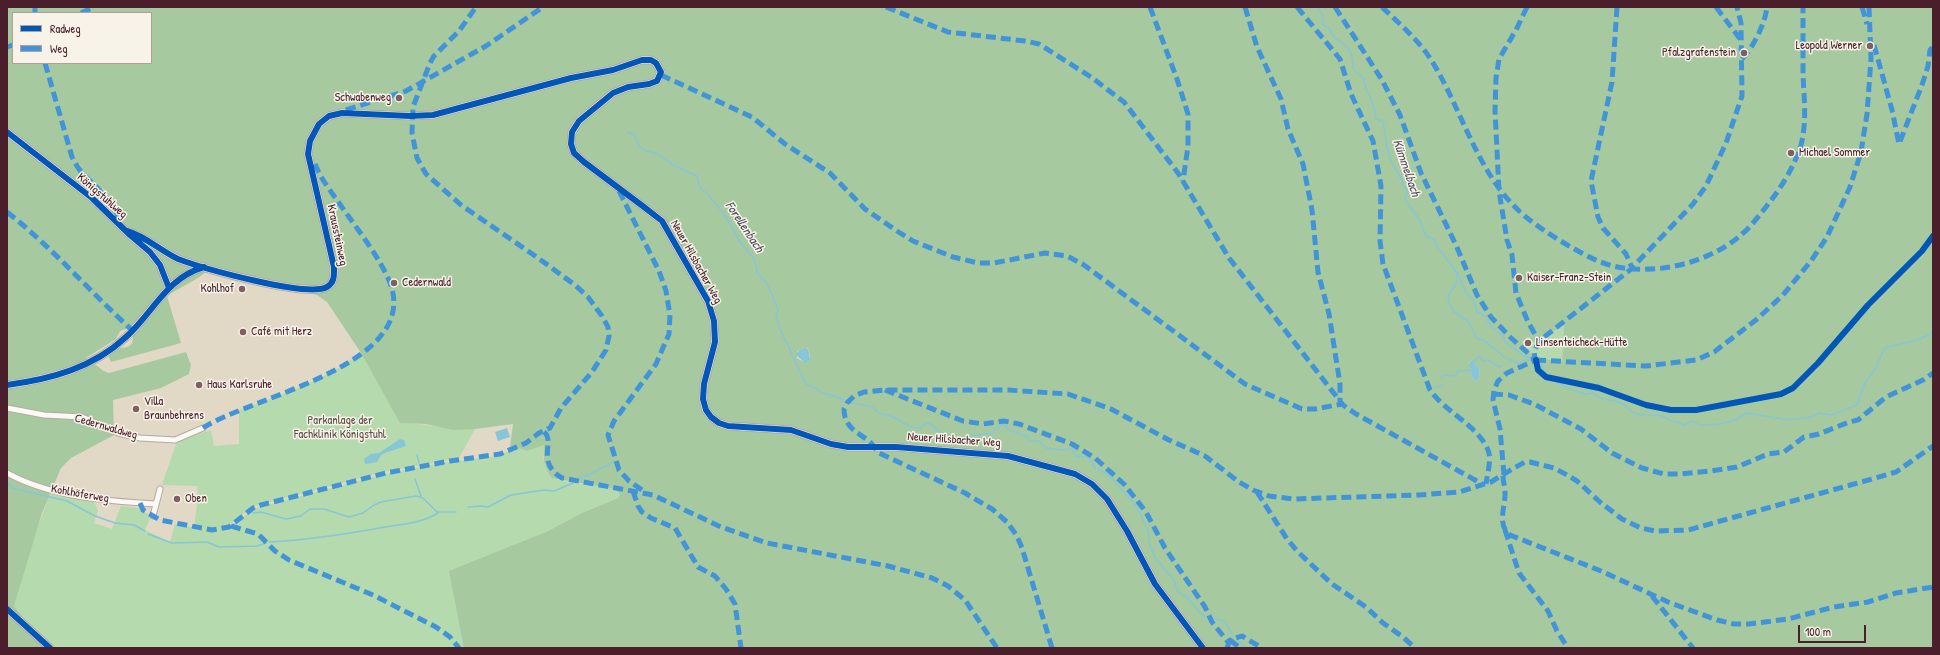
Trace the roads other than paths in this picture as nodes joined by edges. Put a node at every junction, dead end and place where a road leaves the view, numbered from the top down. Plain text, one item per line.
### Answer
1 (342, 113) joint
2 (7, 132) edge
3 (127, 231) junction
4 (204, 267) junction
5 (169, 288) junction
6 (7, 385) edge
7 (7, 408) edge
8 (203, 428) dead end
9 (7, 472) edge
10 (160, 489) dead end
11 (156, 504) junction
12 (153, 516) dead end
13 (7, 608) edge
14 (50, 648) edge
15 (1203, 648) edge

1 - 4 street, Kraussteinweg
1 - 15 street, Neuer Hilsbacher Weg
2 - 3 street, Königstuhlweg
3 - 4 street, Kraussteinweg
3 - 5 street, Königstuhlweg
4 - 5 street
5 - 6 street
7 - 8 street, Cedernwaldweg
9 - 11 street, Kohlhöferweg
10 - 11 street
11 - 12 street
13 - 14 street

